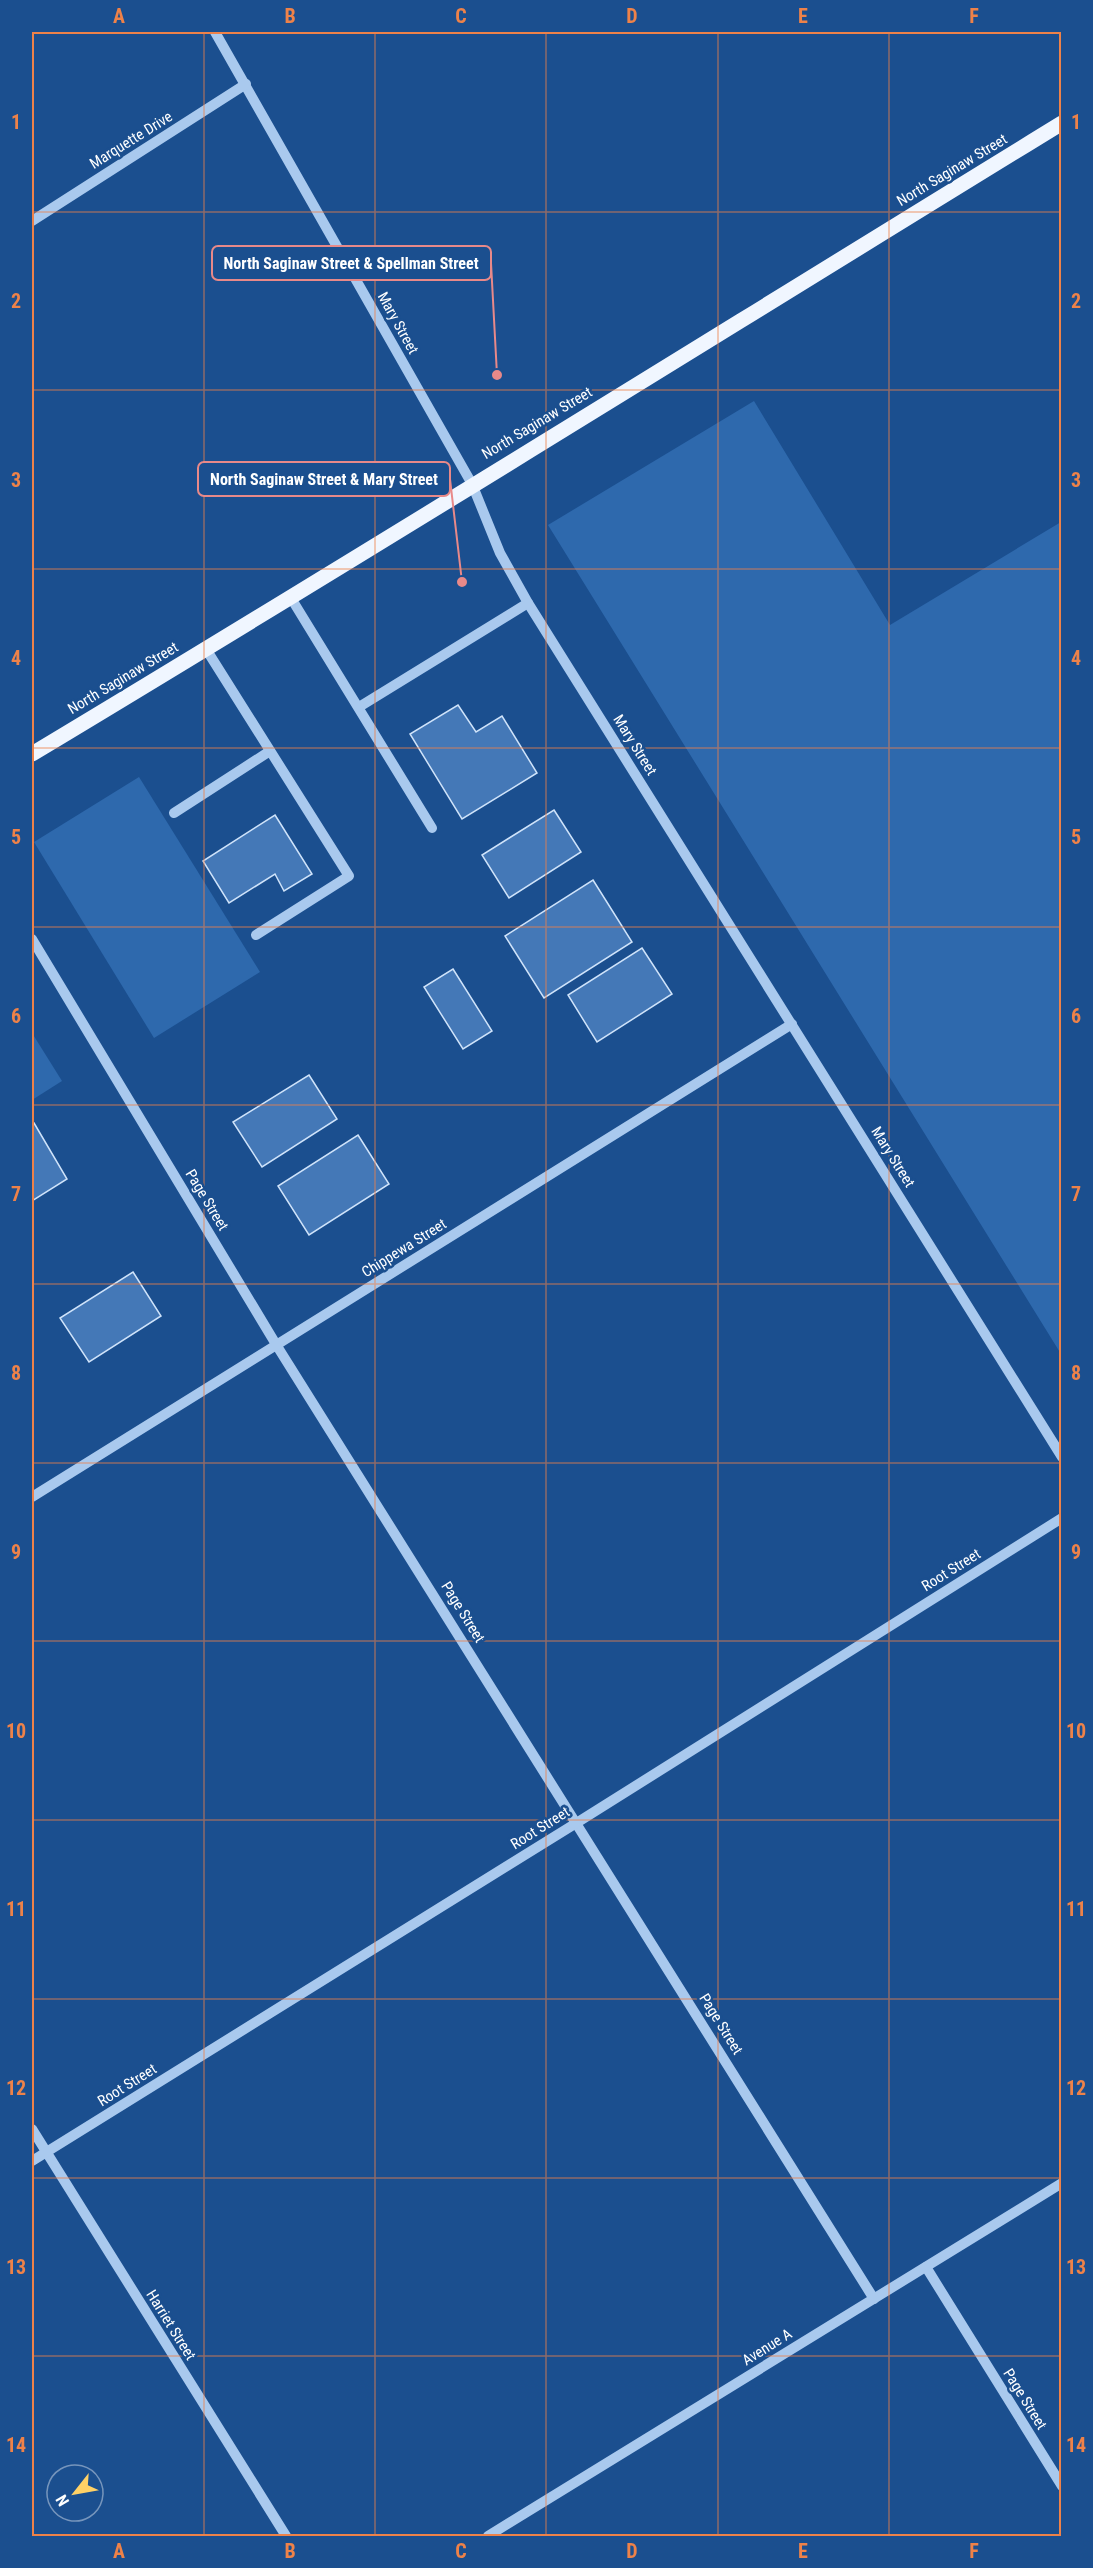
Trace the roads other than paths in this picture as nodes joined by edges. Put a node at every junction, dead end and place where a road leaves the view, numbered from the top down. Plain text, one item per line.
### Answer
1 (214, 32) edge
2 (246, 84) junction
3 (1062, 123) edge
4 (32, 221) edge
5 (472, 484) junction
6 (291, 598) junction
7 (528, 603) junction
8 (206, 649) junction
9 (359, 707) junction
10 (270, 752) junction
11 (32, 754) edge
12 (174, 813) dead end
13 (432, 828) dead end
14 (256, 935) dead end
15 (32, 939) edge
16 (792, 1024) junction
17 (277, 1346) junction
18 (1062, 1457) edge
19 (32, 1497) edge
20 (1062, 1518) edge
21 (578, 1822) junction
22 (32, 2129) edge
23 (46, 2152) junction
24 (32, 2161) edge
25 (1062, 2183) edge
26 (926, 2267) junction
27 (874, 2299) junction
28 (1062, 2486) edge
29 (286, 2536) edge
30 (488, 2536) edge

1 - 2 street, Mary Street
2 - 4 street, Marquette Drive
2 - 5 street, Mary Street
3 - 5 main road, North Saginaw Street
5 - 6 main road, North Saginaw Street
5 - 7 street, Mary Street
6 - 8 main road, North Saginaw Street
6 - 9 street
7 - 9 street
7 - 16 street, Mary Street
8 - 10 street
8 - 11 main road, North Saginaw Street
9 - 13 street
10 - 12 street
10 - 14 street
15 - 17 street, Page Street
16 - 17 street, Chippewa Street
16 - 18 street, Mary Street
17 - 19 street, Chippewa Street
17 - 21 street, Page Street
20 - 21 street, Root Street
21 - 23 street, Root Street
21 - 27 street, Page Street
22 - 23 street, Harriet Street
23 - 24 street, Root Street
23 - 29 street, Harriet Street
25 - 26 street, Avenue A
26 - 27 street, Avenue A
26 - 28 street, Page Street
27 - 30 street, Avenue A

